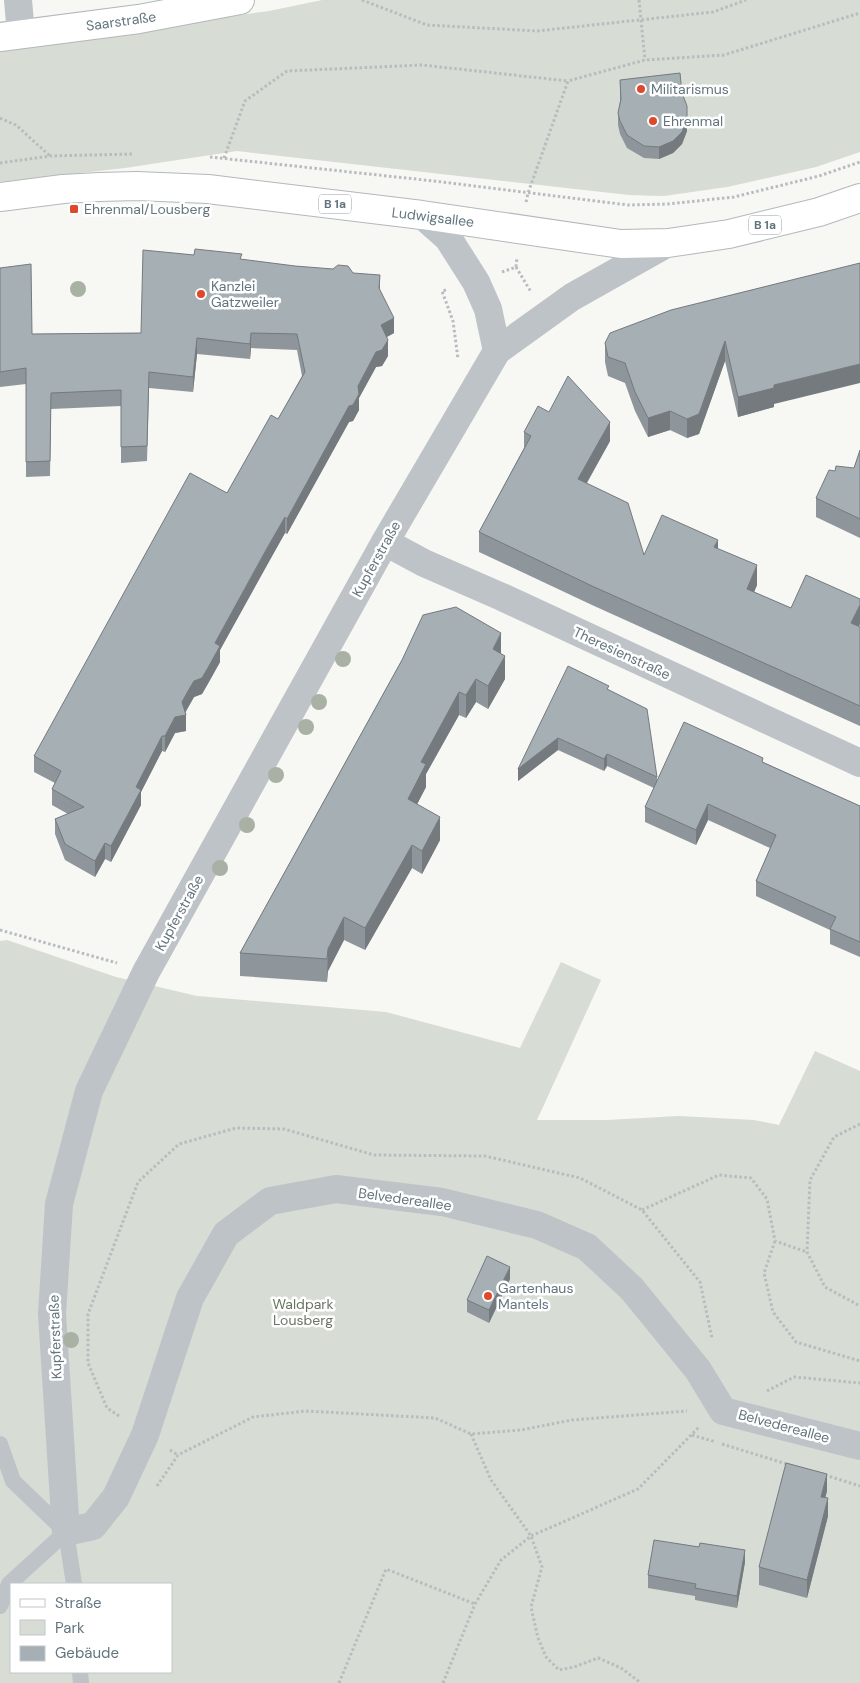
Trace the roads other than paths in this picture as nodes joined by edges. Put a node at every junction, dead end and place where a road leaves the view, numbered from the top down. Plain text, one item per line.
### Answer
1 (18, 0) edge
2 (240, 0) edge
3 (11, 35) edge
4 (0, 197) edge
5 (860, 198) edge
6 (422, 215) junction
7 (668, 243) junction
8 (497, 351) junction
9 (385, 542) junction
10 (860, 763) edge
11 (0, 1444) edge
12 (860, 1446) edge
13 (66, 1532) junction
14 (11, 1583) edge
15 (74, 1583) edge
16 (10, 1584) edge
17 (0, 1606) edge

1 - 3 street
2 - 3 main road, Saarstraße
4 - 6 main road, Ludwigsallee / B 1a
5 - 7 main road, Ludwigsallee / B 1a
6 - 7 main road, Ludwigsallee / B 1a
6 - 8 street
7 - 8 street, Kupferstraße
8 - 9 street, Kupferstraße
9 - 10 street, Theresienstraße
9 - 13 street, Kupferstraße
11 - 13 lane
12 - 13 street, Belvedereallee
13 - 14 lane
13 - 15 lane
16 - 17 lane

